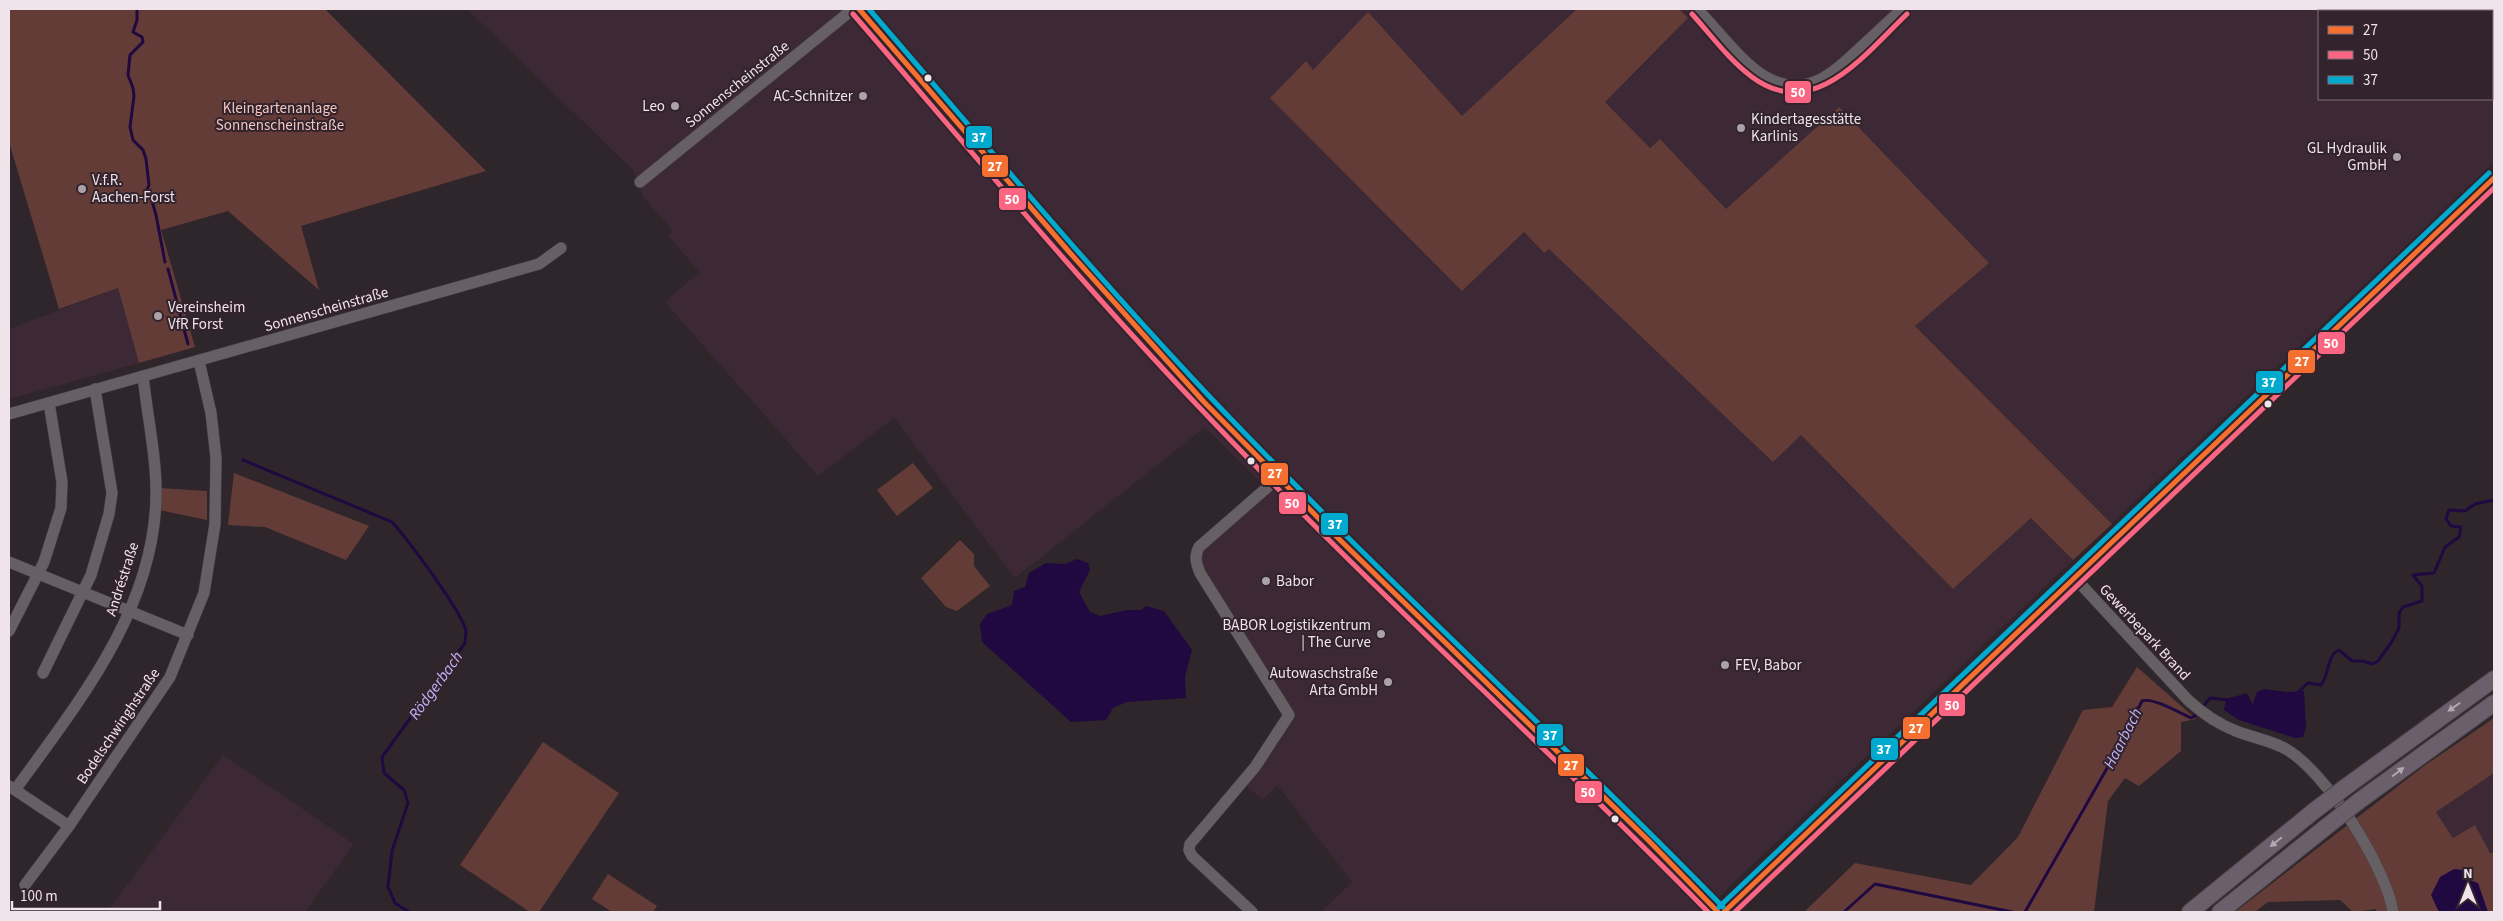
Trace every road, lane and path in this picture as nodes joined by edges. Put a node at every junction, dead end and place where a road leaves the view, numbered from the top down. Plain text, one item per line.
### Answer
1 (853, 9) edge
2 (859, 9) edge
3 (1697, 9) edge
4 (1902, 9) edge
5 (2494, 178) edge
6 (640, 182) dead end
7 (561, 248) dead end
8 (199, 361) junction
9 (143, 376) junction
10 (95, 390) junction
11 (49, 403) junction
12 (9, 414) edge
13 (1278, 478) junction
14 (9, 562) edge
15 (38, 573) junction
16 (2074, 577) junction
17 (84, 593) junction
18 (130, 612) junction
19 (9, 631) edge
20 (188, 635) junction
21 (43, 673) dead end
22 (2494, 679) edge
23 (2494, 703) edge
24 (12, 788) edge
25 (69, 826) junction
26 (26, 885) dead end
27 (1252, 912) edge
28 (1718, 912) edge
29 (1724, 912) edge
30 (2190, 912) edge
31 (2220, 912) edge
32 (2393, 912) edge

1 - 6 street, Sonnenscheinstraße
2 - 13 street
3 - 4 street
5 - 16 main road
7 - 8 street, Sonnenscheinstraße
8 - 9 street, Sonnenscheinstraße
8 - 20 street, Bodelschwinghstraße
9 - 10 street, Sonnenscheinstraße
9 - 18 street, Andréstraße
10 - 11 street, Sonnenscheinstraße
10 - 17 street
11 - 12 street, Sonnenscheinstraße
11 - 15 street
13 - 27 street
13 - 28 street
14 - 15 street
15 - 17 street
15 - 19 street
16 - 29 main road
16 - 32 street, Gewerbepark Brand
17 - 18 street
17 - 21 street
18 - 20 street
18 - 24 street, Andréstraße
20 - 25 street, Bodelschwinghstraße
22 -> 30 highway, bridge
31 -> 23 highway, bridge
24 - 25 street
25 - 26 street, Bodelschwinghstraße

